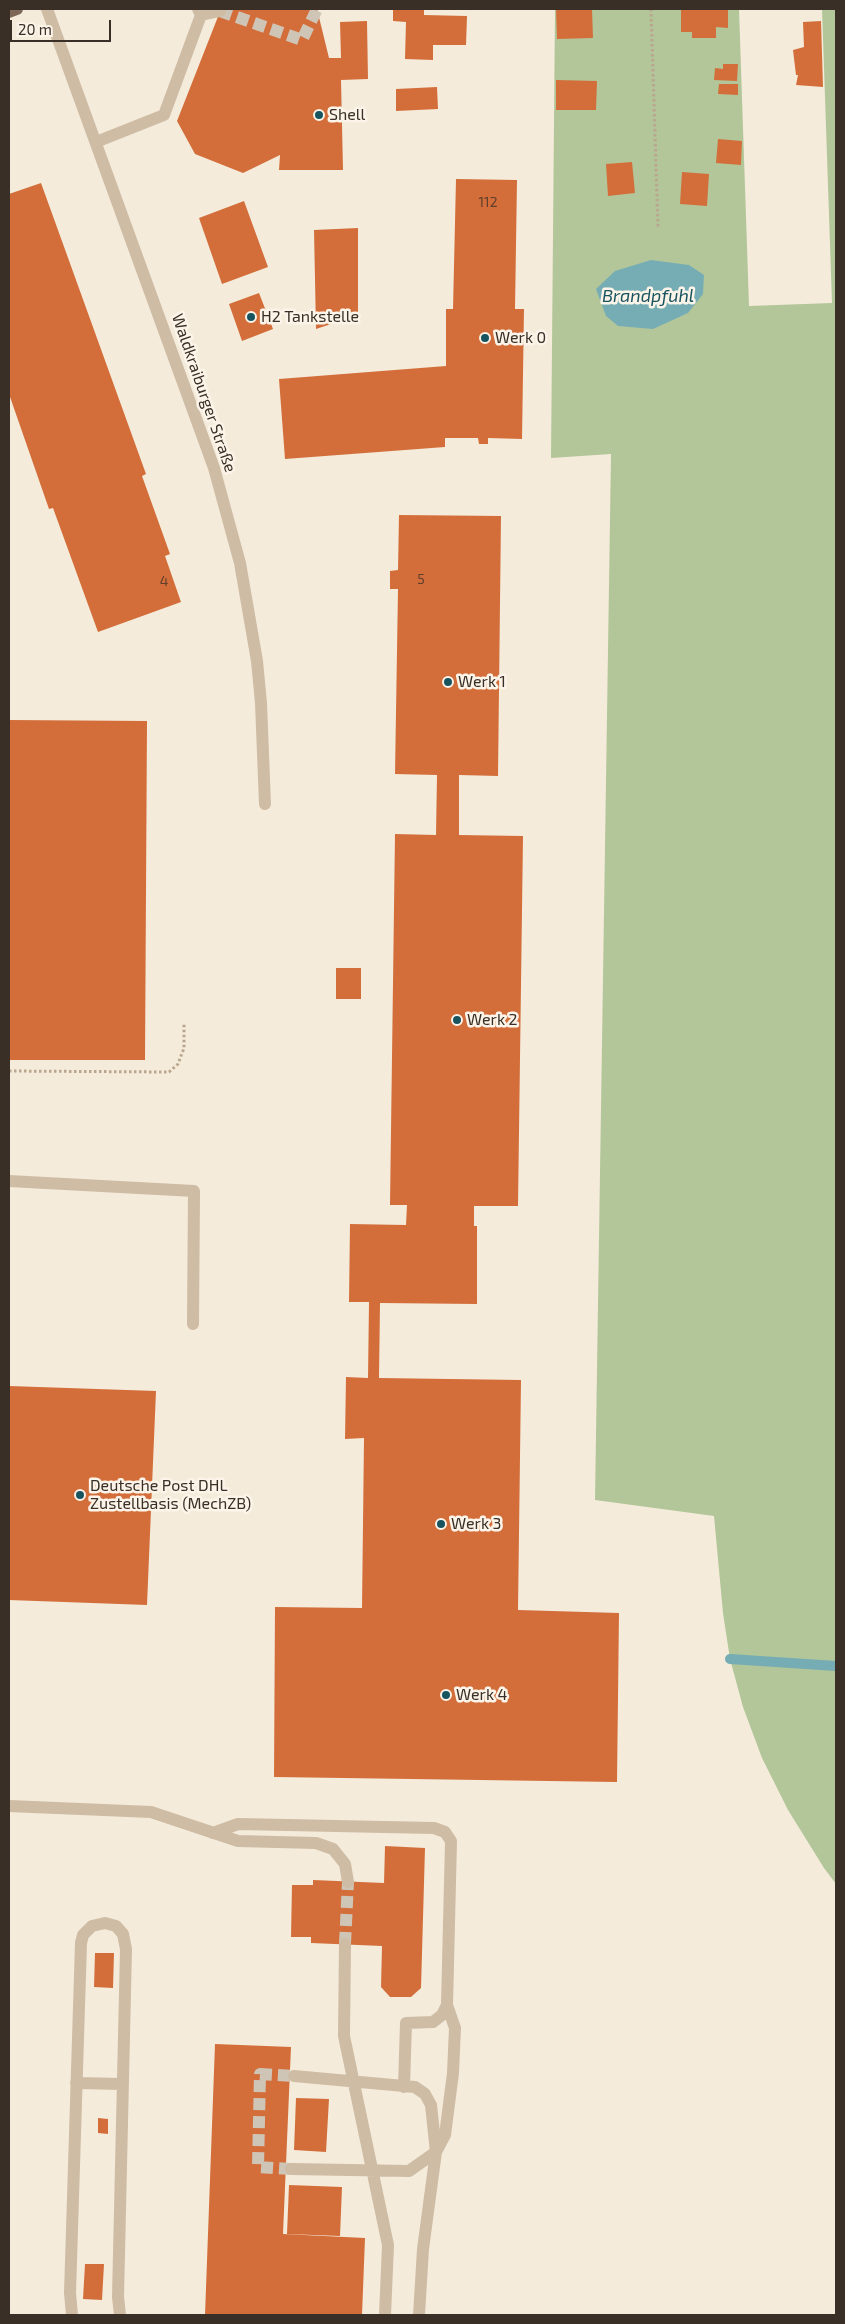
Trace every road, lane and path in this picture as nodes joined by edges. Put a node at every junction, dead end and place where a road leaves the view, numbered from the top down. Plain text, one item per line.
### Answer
1 (17, 9) edge
2 (47, 9) edge
3 (651, 9) edge
4 (220, 11) dead end
5 (9, 12) edge
6 (199, 12) edge
7 (96, 142) junction
8 (658, 228) dead end
9 (264, 804) dead end
10 (184, 1024) dead end
11 (9, 1071) edge
12 (9, 1181) edge
13 (193, 1324) dead end
14 (9, 1806) edge
15 (214, 1833) junction
16 (348, 1882) tunnel mouth
17 (345, 1944) tunnel mouth
18 (447, 2005) junction
19 (294, 2076) tunnel mouth
20 (353, 2081) junction
21 (76, 2083) junction
22 (123, 2084) junction
23 (404, 2087) junction
24 (436, 2152) junction
25 (291, 2168) tunnel mouth
26 (374, 2172) junction
27 (72, 2315) edge
28 (120, 2315) edge
29 (385, 2315) edge
30 (419, 2315) edge

1 - 5 main road
2 - 7 street, Waldkraiburger Straße
3 - 8 path
4 - 6 street
6 - 7 street
7 - 9 street, Waldkraiburger Straße
10 - 11 path
12 - 13 street
14 - 15 street
15 - 16 street
15 - 18 street
17 - 20 street
18 - 23 street
18 - 24 street
19 - 20 street
20 - 23 street
20 - 26 street
21 - 22 street
21 - 22 street
21 - 27 street
22 - 28 street
23 - 24 street
24 - 26 street
24 - 30 street
25 - 26 street
26 - 29 street

